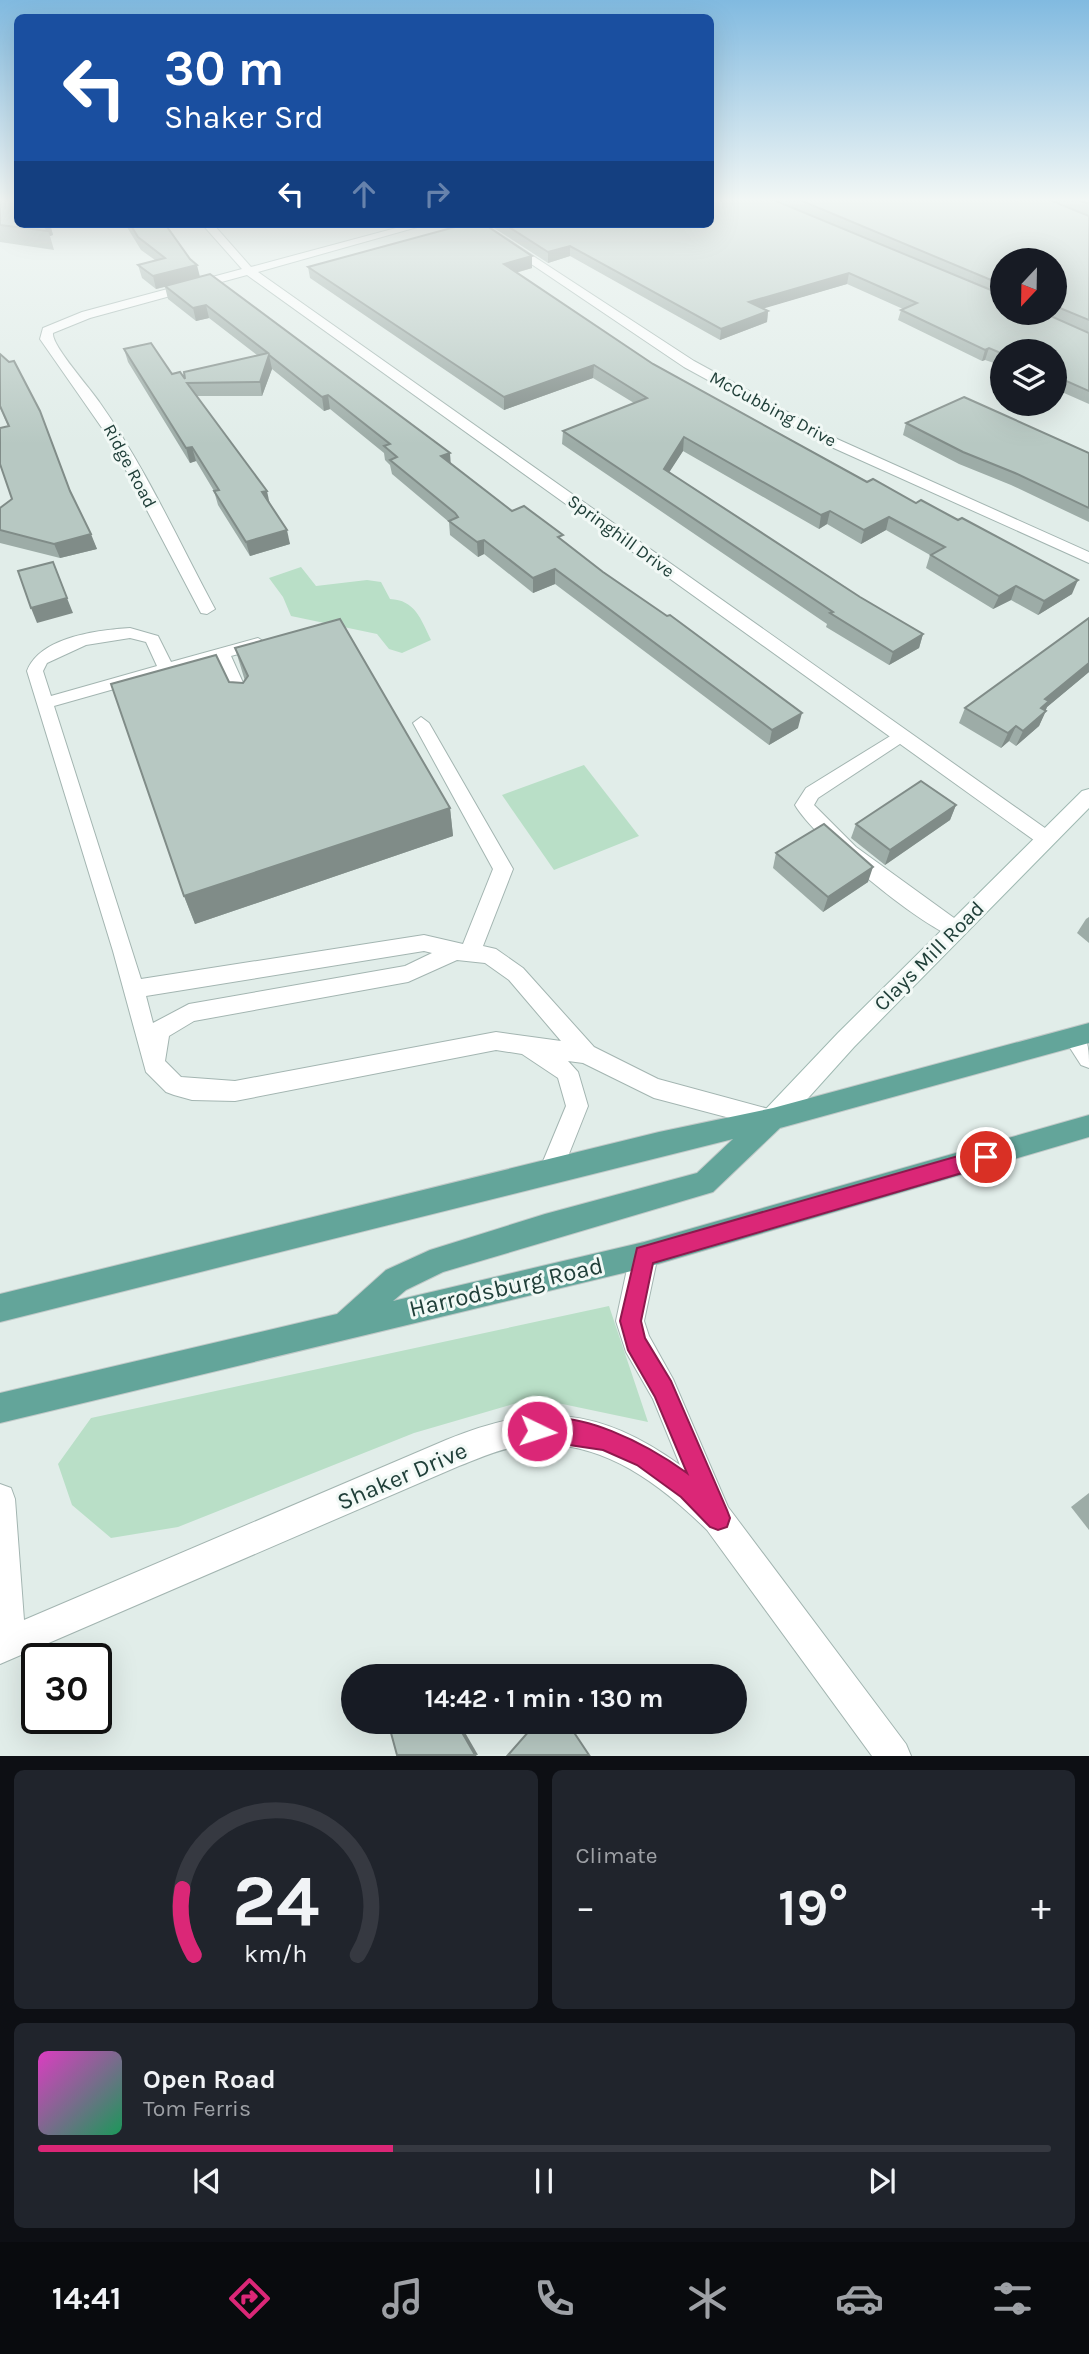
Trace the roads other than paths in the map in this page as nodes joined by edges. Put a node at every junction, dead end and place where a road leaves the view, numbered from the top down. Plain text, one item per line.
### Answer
1 (220, 280) edge
2 (261, 280) edge
3 (562, 280) edge
4 (1089, 558) edge
5 (206, 609) dead end
6 (257, 643) edge
7 (222, 653) junction
8 (166, 669) junction
9 (45, 703) junction
10 (246, 705) edge
11 (421, 723) dead end
12 (900, 736) junction
13 (1089, 796) edge
14 (1045, 838) junction
15 (954, 929) junction
16 (463, 952) junction
17 (134, 989) junction
18 (1081, 1035) edge
19 (520, 1043) junction
20 (586, 1054) junction
21 (1089, 1058) edge
22 (154, 1065) junction
23 (773, 1119) junction
24 (1089, 1126) edge
25 (551, 1171) junction
26 (644, 1255) junction
27 (0, 1308) edge
28 (344, 1325) junction
29 (0, 1408) edge
30 (0, 1499) edge
31 (718, 1518) junction
32 (5, 1645) edge
33 (894, 1755) edge

1 - 5 street, Ridge Road
2 - 12 street, Springhill Drive
3 - 4 street, McCubbing Drive
6 - 7 lane
7 - 8 lane
7 - 10 lane
8 - 9 lane
8 - 9 lane
9 - 17 lane
11 - 16 lane
12 - 14 street, Springhill Drive
12 - 15 lane
13 - 14 street, Clays Mill Road
14 - 15 street, Clays Mill Road
15 - 23 street, Clays Mill Road
16 - 17 lane
16 - 20 lane
16 - 22 lane
17 - 22 lane
18 - 21 lane
18 - 23 main road
19 - 20 lane
19 - 22 lane
19 - 25 lane
20 - 23 lane
23 - 25 main road
23 - 28 main road
24 - 26 main road, Harrodsburg Road
25 - 27 main road
26 - 28 main road, Harrodsburg Road
26 - 31 street
28 - 29 main road, Harrodsburg Road
30 - 32 street
31 - 32 street, Shaker Drive
31 - 33 street, Shaker Drive

